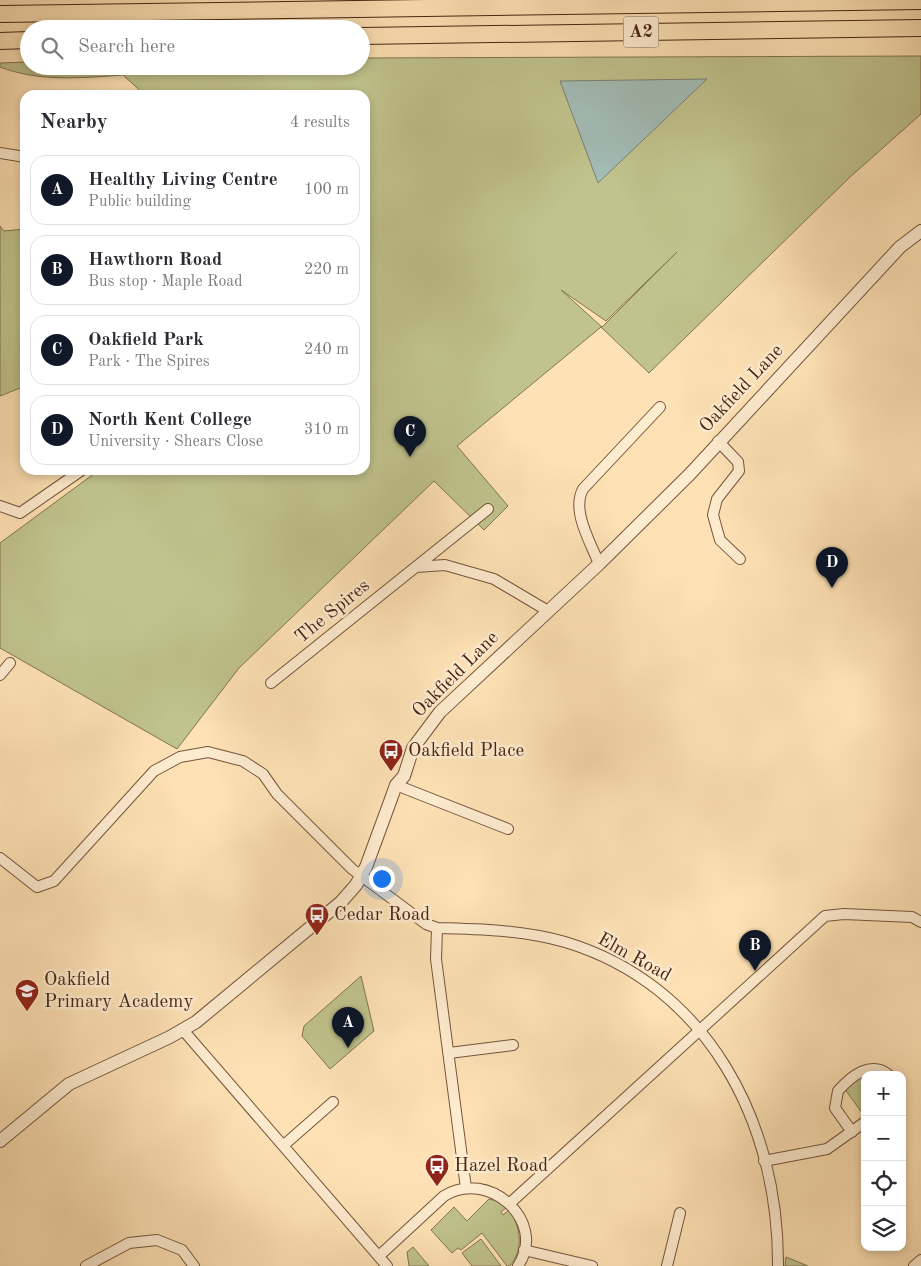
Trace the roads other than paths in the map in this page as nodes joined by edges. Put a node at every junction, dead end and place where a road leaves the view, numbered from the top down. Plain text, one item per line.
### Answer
1 (921, 1) edge
2 (0, 14) edge
3 (921, 28) edge
4 (370, 36) edge
5 (0, 40) edge
6 (20, 40) edge
7 (0, 153) edge
8 (20, 157) edge
9 (921, 231) edge
10 (660, 407) dead end
11 (718, 441) junction
12 (75, 475) edge
13 (0, 506) edge
14 (488, 509) dead end
15 (740, 559) dead end
16 (599, 564) junction
17 (416, 567) junction
18 (548, 611) junction
19 (10, 663) dead end
20 (0, 675) edge
21 (271, 683) dead end
22 (396, 785) junction
23 (508, 829) dead end
24 (0, 858) edge
25 (362, 875) junction
26 (921, 922) edge
27 (437, 928) junction
28 (183, 1030) junction
29 (700, 1031) junction
30 (513, 1045) dead end
31 (449, 1054) junction
32 (864, 1071) edge
33 (883, 1071) edge
34 (861, 1074) edge
35 (332, 1102) dead end
36 (861, 1125) edge
37 (852, 1132) junction
38 (0, 1141) edge
39 (284, 1145) junction
40 (764, 1161) junction
41 (466, 1188) junction
42 (510, 1204) junction
43 (680, 1214) dead end
44 (524, 1250) junction
45 (379, 1256) junction
46 (921, 1260) edge
47 (86, 1266) edge
48 (194, 1266) edge
49 (388, 1266) edge
50 (518, 1266) edge
51 (592, 1266) edge
52 (667, 1266) edge
53 (778, 1266) edge
54 (914, 1266) edge

1 - 2 highway, A2
3 - 4 highway, A2
5 - 6 highway
7 - 8 street
9 - 11 street, Oakfield Lane
10 - 16 street
11 - 15 street
11 - 16 street, Oakfield Lane
12 - 13 street
14 - 17 street, The Spires
16 - 18 street, Oakfield Lane
17 - 18 street
17 - 21 street, The Spires
18 - 22 street, Oakfield Lane
19 - 20 street
22 - 23 street
22 - 25 street, Oakfield Lane
24 - 25 street, Elm Road
25 - 27 street, Elm Road
25 - 28 street, Oakfield Lane
26 - 29 street
27 - 29 street, Elm Road
27 - 31 street
28 - 38 street, Oakfield Lane
28 - 39 street
29 - 40 street, Elm Road
29 - 42 street
30 - 31 street
31 - 41 street
32 - 33 street
34 - 37 street
35 - 39 street
36 - 37 street
37 - 40 street
39 - 45 street
40 - 53 street, Elm Road
41 - 42 street
41 - 45 street
42 - 44 street
43 - 52 street
44 - 50 street
44 - 51 street
45 - 49 street
46 - 54 street
47 - 48 street

